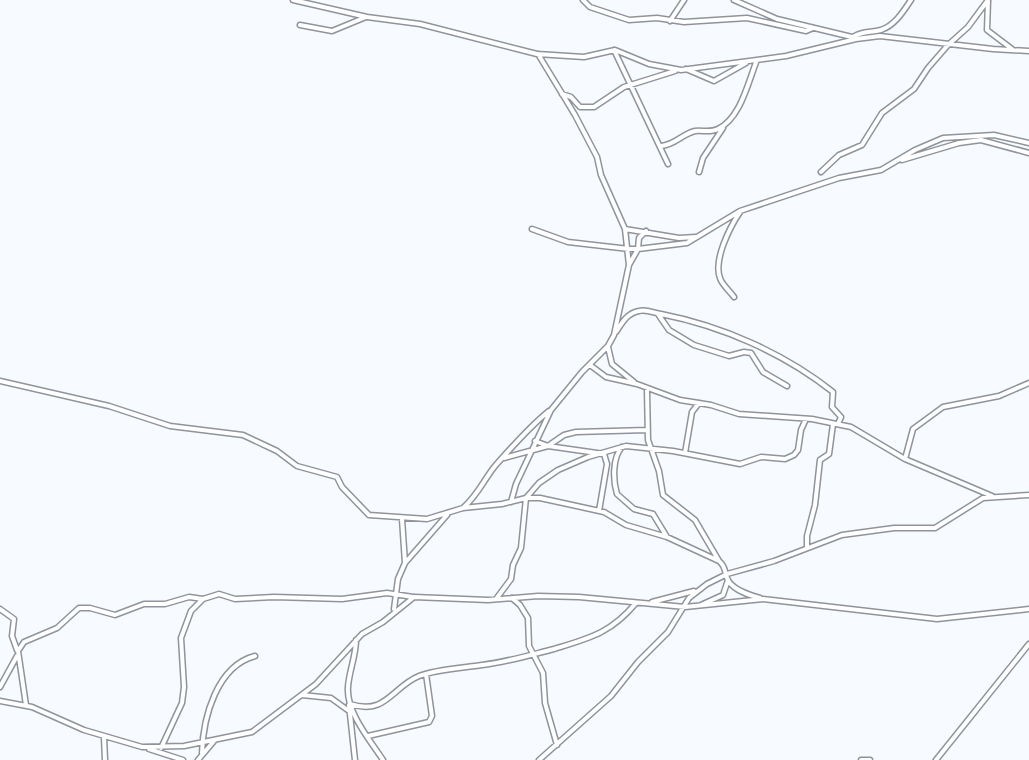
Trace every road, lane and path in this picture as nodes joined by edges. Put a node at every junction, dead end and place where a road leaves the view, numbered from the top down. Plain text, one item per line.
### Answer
1 (292, 0) edge
2 (583, 0) edge
3 (684, 0) edge
4 (734, 0) edge
5 (911, 0) edge
6 (988, 0) edge
7 (367, 17) junction
8 (670, 21) junction
9 (300, 25) dead end
10 (813, 28) junction
11 (855, 38) junction
12 (948, 45) junction
13 (614, 50) junction
14 (1014, 51) junction
15 (1029, 51) edge
16 (537, 54) junction
17 (757, 60) junction
18 (749, 62) junction
19 (684, 70) junction
20 (630, 85) junction
21 (561, 94) junction
22 (725, 125) junction
23 (1029, 143) edge
24 (661, 146) junction
25 (1029, 153) edge
26 (899, 162) junction
27 (668, 164) dead end
28 (699, 172) dead end
29 (821, 172) dead end
30 (740, 211) junction
31 (532, 229) dead end
32 (625, 229) junction
33 (646, 231) junction
34 (700, 237) junction
35 (629, 249) junction
36 (638, 249) junction
37 (629, 265) junction
38 (734, 297) dead end
39 (657, 314) junction
40 (614, 335) junction
41 (608, 346) junction
42 (590, 365) junction
43 (0, 381) edge
44 (637, 384) junction
45 (1028, 385) edge
46 (786, 386) dead end
47 (647, 390) junction
48 (700, 403) junction
49 (551, 410) junction
50 (806, 419) junction
51 (835, 424) junction
52 (647, 430) junction
53 (536, 441) junction
54 (548, 446) junction
55 (622, 447) junction
56 (650, 449) junction
57 (530, 452) junction
58 (601, 452) junction
59 (685, 453) junction
60 (504, 458) junction
61 (904, 459) junction
62 (1029, 495) edge
63 (993, 496) junction
64 (526, 498) junction
65 (511, 502) junction
66 (463, 508) junction
67 (599, 511) junction
68 (447, 515) junction
69 (402, 519) junction
70 (667, 537) junction
71 (807, 548) junction
72 (719, 561) junction
73 (405, 563) junction
74 (727, 576) junction
75 (698, 590) junction
76 (397, 594) junction
77 (414, 597) junction
78 (511, 598) junction
79 (203, 599) junction
80 (496, 599) junction
81 (763, 599) junction
82 (637, 602) junction
83 (647, 603) junction
84 (697, 606) junction
85 (685, 607) junction
86 (0, 609) edge
87 (1029, 609) edge
88 (394, 610) junction
89 (356, 640) junction
90 (1029, 644) edge
91 (18, 653) junction
92 (255, 656) dead end
93 (532, 656) junction
94 (426, 674) junction
95 (0, 687) edge
96 (301, 695) junction
97 (0, 701) edge
98 (350, 702) junction
99 (26, 705) junction
100 (349, 711) junction
101 (368, 736) junction
102 (104, 737) junction
103 (217, 738) junction
104 (202, 742) junction
105 (557, 745) junction
106 (142, 747) junction
107 (161, 748) junction
108 (202, 753) junction
109 (164, 754) junction
110 (105, 760) edge
111 (167, 760) edge
112 (183, 760) edge
113 (198, 760) edge
114 (355, 760) edge
115 (383, 760) edge
116 (539, 760) edge
117 (861, 760) edge
118 (870, 760) edge
119 (936, 760) edge

1 - 7 street
2 - 8 street
3 - 8 street
4 - 10 street
5 - 11 street
6 - 12 street
6 - 14 street
7 - 9 street
7 - 16 street
8 - 10 street
10 - 11 street
11 - 12 street
11 - 17 street
12 - 14 street
12 - 29 street
13 - 16 street
13 - 19 street
13 - 20 street
14 - 15 street
16 - 21 street
17 - 18 street
17 - 22 street
18 - 19 street
18 - 19 street
19 - 20 street
20 - 21 street
20 - 24 street
21 - 32 street
22 - 24 street
22 - 28 street
23 - 26 street
24 - 27 street
25 - 26 street
26 - 30 street
30 - 34 street
30 - 38 street
31 - 35 street
32 - 33 street
32 - 35 street
33 - 34 street
33 - 36 street
34 - 36 street
35 - 36 street
35 - 37 street
36 - 37 street
37 - 40 street
39 - 40 street
39 - 46 street
39 - 51 street
40 - 41 street
41 - 42 street
41 - 44 street
42 - 44 street
42 - 49 street
43 - 69 street
44 - 47 street
45 - 61 street
47 - 48 street
47 - 52 street
48 - 50 street
48 - 59 street
49 - 53 street
49 - 60 street
50 - 51 street
50 - 59 street
51 - 61 street
51 - 71 street
52 - 54 street
52 - 56 street
53 - 54 street
53 - 57 street
54 - 57 street
54 - 58 street
55 - 56 street
55 - 58 street
55 - 70 street
56 - 59 street
56 - 72 street
57 - 60 street
57 - 65 street
58 - 64 street
58 - 67 street
60 - 66 street
61 - 63 street
62 - 63 street
63 - 71 street
64 - 65 street
64 - 67 street
64 - 80 street
65 - 66 street
66 - 68 street
67 - 70 street
68 - 69 street
68 - 73 street
69 - 73 street
70 - 72 street
71 - 74 street
72 - 74 street
73 - 76 street
74 - 75 street
74 - 81 street
74 - 84 street
75 - 83 street
75 - 85 street
76 - 77 street
76 - 79 street
76 - 88 street
77 - 80 street
77 - 88 street
78 - 80 street
78 - 82 street
78 - 93 street
79 - 91 street
79 - 107 street
81 - 84 street
81 - 87 street
82 - 83 street
82 - 93 street
83 - 85 street
84 - 85 street
85 - 105 street
86 - 91 street
88 - 89 street
89 - 96 street
89 - 98 street
90 - 119 street
91 - 95 street
91 - 99 street
92 - 104 street
93 - 94 street
93 - 105 street
94 - 98 street
94 - 101 street
96 - 100 street
96 - 103 street
97 - 99 street
98 - 100 street
98 - 101 street
99 - 102 street
100 - 114 street
101 - 115 street
102 - 106 street
102 - 110 street
103 - 104 street
103 - 108 street
104 - 107 street
104 - 108 street
105 - 116 street
106 - 107 street
106 - 109 street
108 - 113 street
109 - 111 street
109 - 112 street
117 - 118 street

